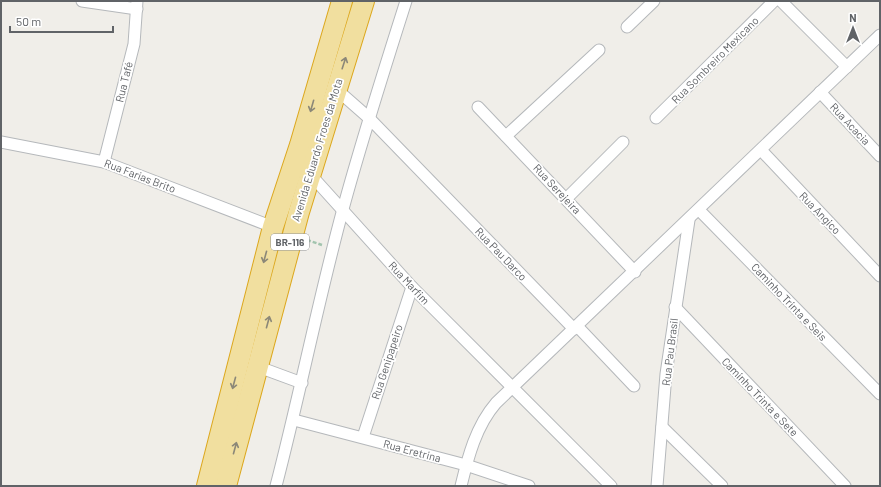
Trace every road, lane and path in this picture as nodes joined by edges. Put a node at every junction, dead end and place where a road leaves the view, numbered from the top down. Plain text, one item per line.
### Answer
1 (82, 1) edge
2 (342, 1) edge
3 (364, 1) edge
4 (406, 1) edge
5 (654, 1) edge
6 (774, 1) edge
7 (782, 1) edge
8 (137, 5) edge
9 (627, 27) dead end
10 (880, 35) edge
11 (599, 50) dead end
12 (847, 67) junction
13 (336, 89) junction
14 (820, 92) junction
15 (478, 106) dead end
16 (369, 118) junction
17 (656, 118) dead end
18 (506, 136) junction
19 (1, 142) edge
20 (623, 142) dead end
21 (761, 150) junction
22 (880, 156) edge
23 (104, 162) junction
24 (310, 174) junction
25 (566, 199) junction
26 (699, 210) junction
27 (342, 211) junction
28 (689, 220) junction
29 (273, 227) junction
30 (635, 272) junction
31 (880, 276) edge
32 (412, 286) junction
33 (675, 307) junction
34 (576, 328) junction
35 (256, 366) junction
36 (302, 383) junction
37 (634, 386) dead end
38 (512, 387) junction
39 (880, 394) edge
40 (294, 420) junction
41 (662, 426) junction
42 (363, 437) junction
43 (466, 465) junction
44 (659, 484) edge
45 (207, 486) edge
46 (226, 486) edge
47 (276, 486) edge
48 (460, 486) edge
49 (529, 486) edge
50 (611, 486) edge
51 (722, 486) edge
52 (845, 486) edge

1 - 8 street
2 -> 29 highway, Avenida Eduardo Froes da Mota
13 -> 3 highway, Avenida Eduardo Froes da Mota / BR-116
4 - 16 street
5 - 9 street
6 - 17 street, Rua Sombreiro Mexicano
7 - 12 street
8 - 23 street, Rua Tafé
10 - 12 street
11 - 18 street
12 - 14 street
13 - 16 street, Rua Pau Darco
13 - 24 highway, Avenida Eduardo Froes da Mota / BR-116
14 - 21 street
14 - 22 street, Rua Acacia
15 - 18 street, Rua Serejeira
16 - 27 street
16 - 34 street, Rua Pau Darco
18 - 25 street, Rua Serejeira
19 - 23 street, Rua Farias Brito
20 - 25 street
21 - 26 street
21 - 31 street, Rua Angico
23 - 29 street, Rua Farias Brito
24 - 27 street, Rua Marfim
35 -> 24 highway, Avenida Eduardo Froes da Mota / BR-116
25 - 30 street, Rua Serejeira
26 - 28 street
26 - 39 street, Caminho Trinta e Seis
27 - 32 street, Rua Marfim
27 - 36 street
28 - 30 street
28 - 33 street, Rua Pau Brasil
29 -> 45 highway, Avenida Eduardo Froes da Mota
30 - 34 street
32 - 38 street, Rua Marfim
32 - 42 street, Rua Genipapeiro
33 - 41 street, Rua Pau Brasil
33 - 52 street, Caminho Trinta e Sete
34 - 37 street, Rua Pau Darco
34 - 38 street
35 - 36 street
46 -> 35 highway, Avenida Eduardo Froes da Mota / BR-116
36 - 40 street
38 - 43 street
38 - 50 street, Rua Marfim
40 - 42 street, Rua Eretrina
40 - 47 street
41 - 44 street, Rua Pau Brasil
41 - 51 street
42 - 43 street, Rua Eretrina
43 - 48 street
43 - 49 street, Rua Eretrina

